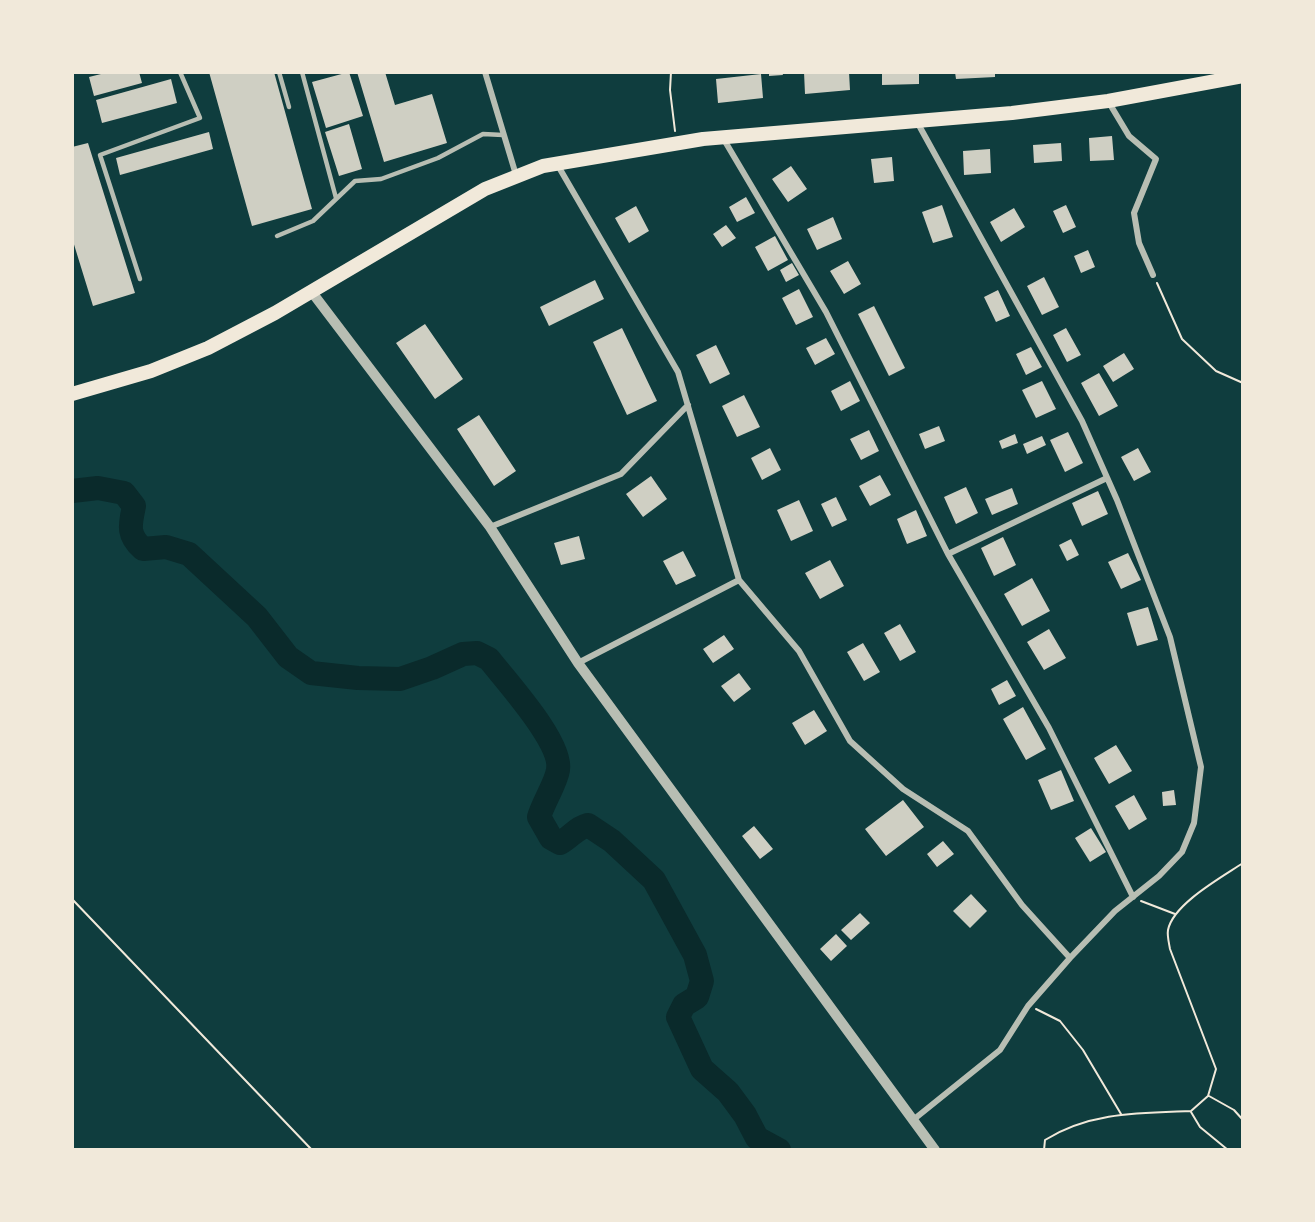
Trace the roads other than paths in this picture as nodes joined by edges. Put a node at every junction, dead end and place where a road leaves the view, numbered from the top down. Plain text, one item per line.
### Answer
1 (180, 72) edge
2 (279, 72) edge
3 (302, 72) edge
4 (485, 72) edge
5 (1243, 76) edge
6 (1108, 101) junction
7 (289, 107) dead end
8 (916, 120) junction
9 (503, 135) junction
10 (723, 138) junction
11 (556, 163) junction
12 (516, 175) junction
13 (336, 198) junction
14 (277, 236) dead end
15 (1153, 274) road end
16 (140, 279) dead end
17 (311, 291) junction
18 (72, 394) edge
19 (688, 405) junction
20 (1107, 478) junction
21 (490, 527) junction
22 (948, 554) junction
23 (739, 580) junction
24 (578, 663) junction
25 (1133, 897) junction
26 (1070, 957) junction
27 (914, 1120) junction
28 (935, 1150) edge

1 - 16 lane
2 - 7 lane
3 - 13 lane
4 - 9 street
5 - 6 main road
6 - 8 main road
6 - 15 street
8 - 10 main road
8 - 20 street
9 - 12 street
9 - 13 lane
10 - 11 main road
10 - 22 street
11 - 12 main road
11 - 19 street
12 - 17 main road
13 - 14 lane
17 - 18 main road
17 - 21 street
19 - 21 street
19 - 23 street
20 - 22 street
20 - 25 street
21 - 24 street
22 - 25 street
23 - 24 street
23 - 26 street
24 - 27 street
25 - 26 street
26 - 27 street
27 - 28 street

